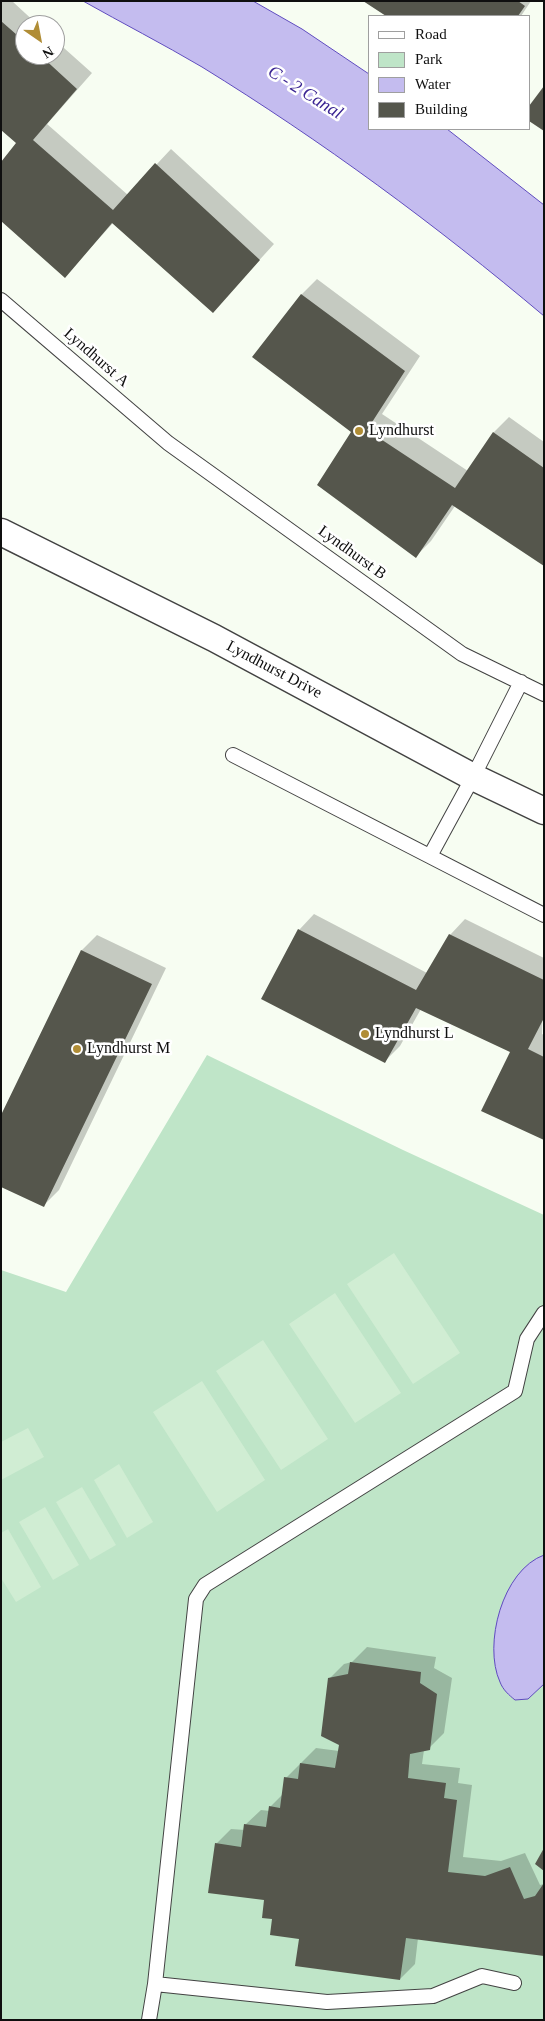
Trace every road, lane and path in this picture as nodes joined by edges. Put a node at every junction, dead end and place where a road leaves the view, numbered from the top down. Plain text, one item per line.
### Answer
1 (1, 300) edge
2 (168, 443) joint
3 (1, 532) edge
4 (521, 682) junction
5 (544, 694) edge
6 (233, 755) dead end
7 (473, 777) junction
8 (544, 811) edge
9 (430, 856) junction
10 (544, 915) edge
11 (544, 1313) edge
12 (514, 1983) dead end
13 (155, 1984) junction
14 (149, 2020) edge

1 - 2 lane, Lyndhurst A
2 - 4 lane, Lyndhurst B
3 - 7 street, Lyndhurst Drive
4 - 5 lane, Lyndhurst B
4 - 7 lane
6 - 9 lane
7 - 8 street, Lyndhurst Drive
7 - 9 lane
9 - 10 lane
11 - 13 lane
12 - 13 lane
13 - 14 lane

